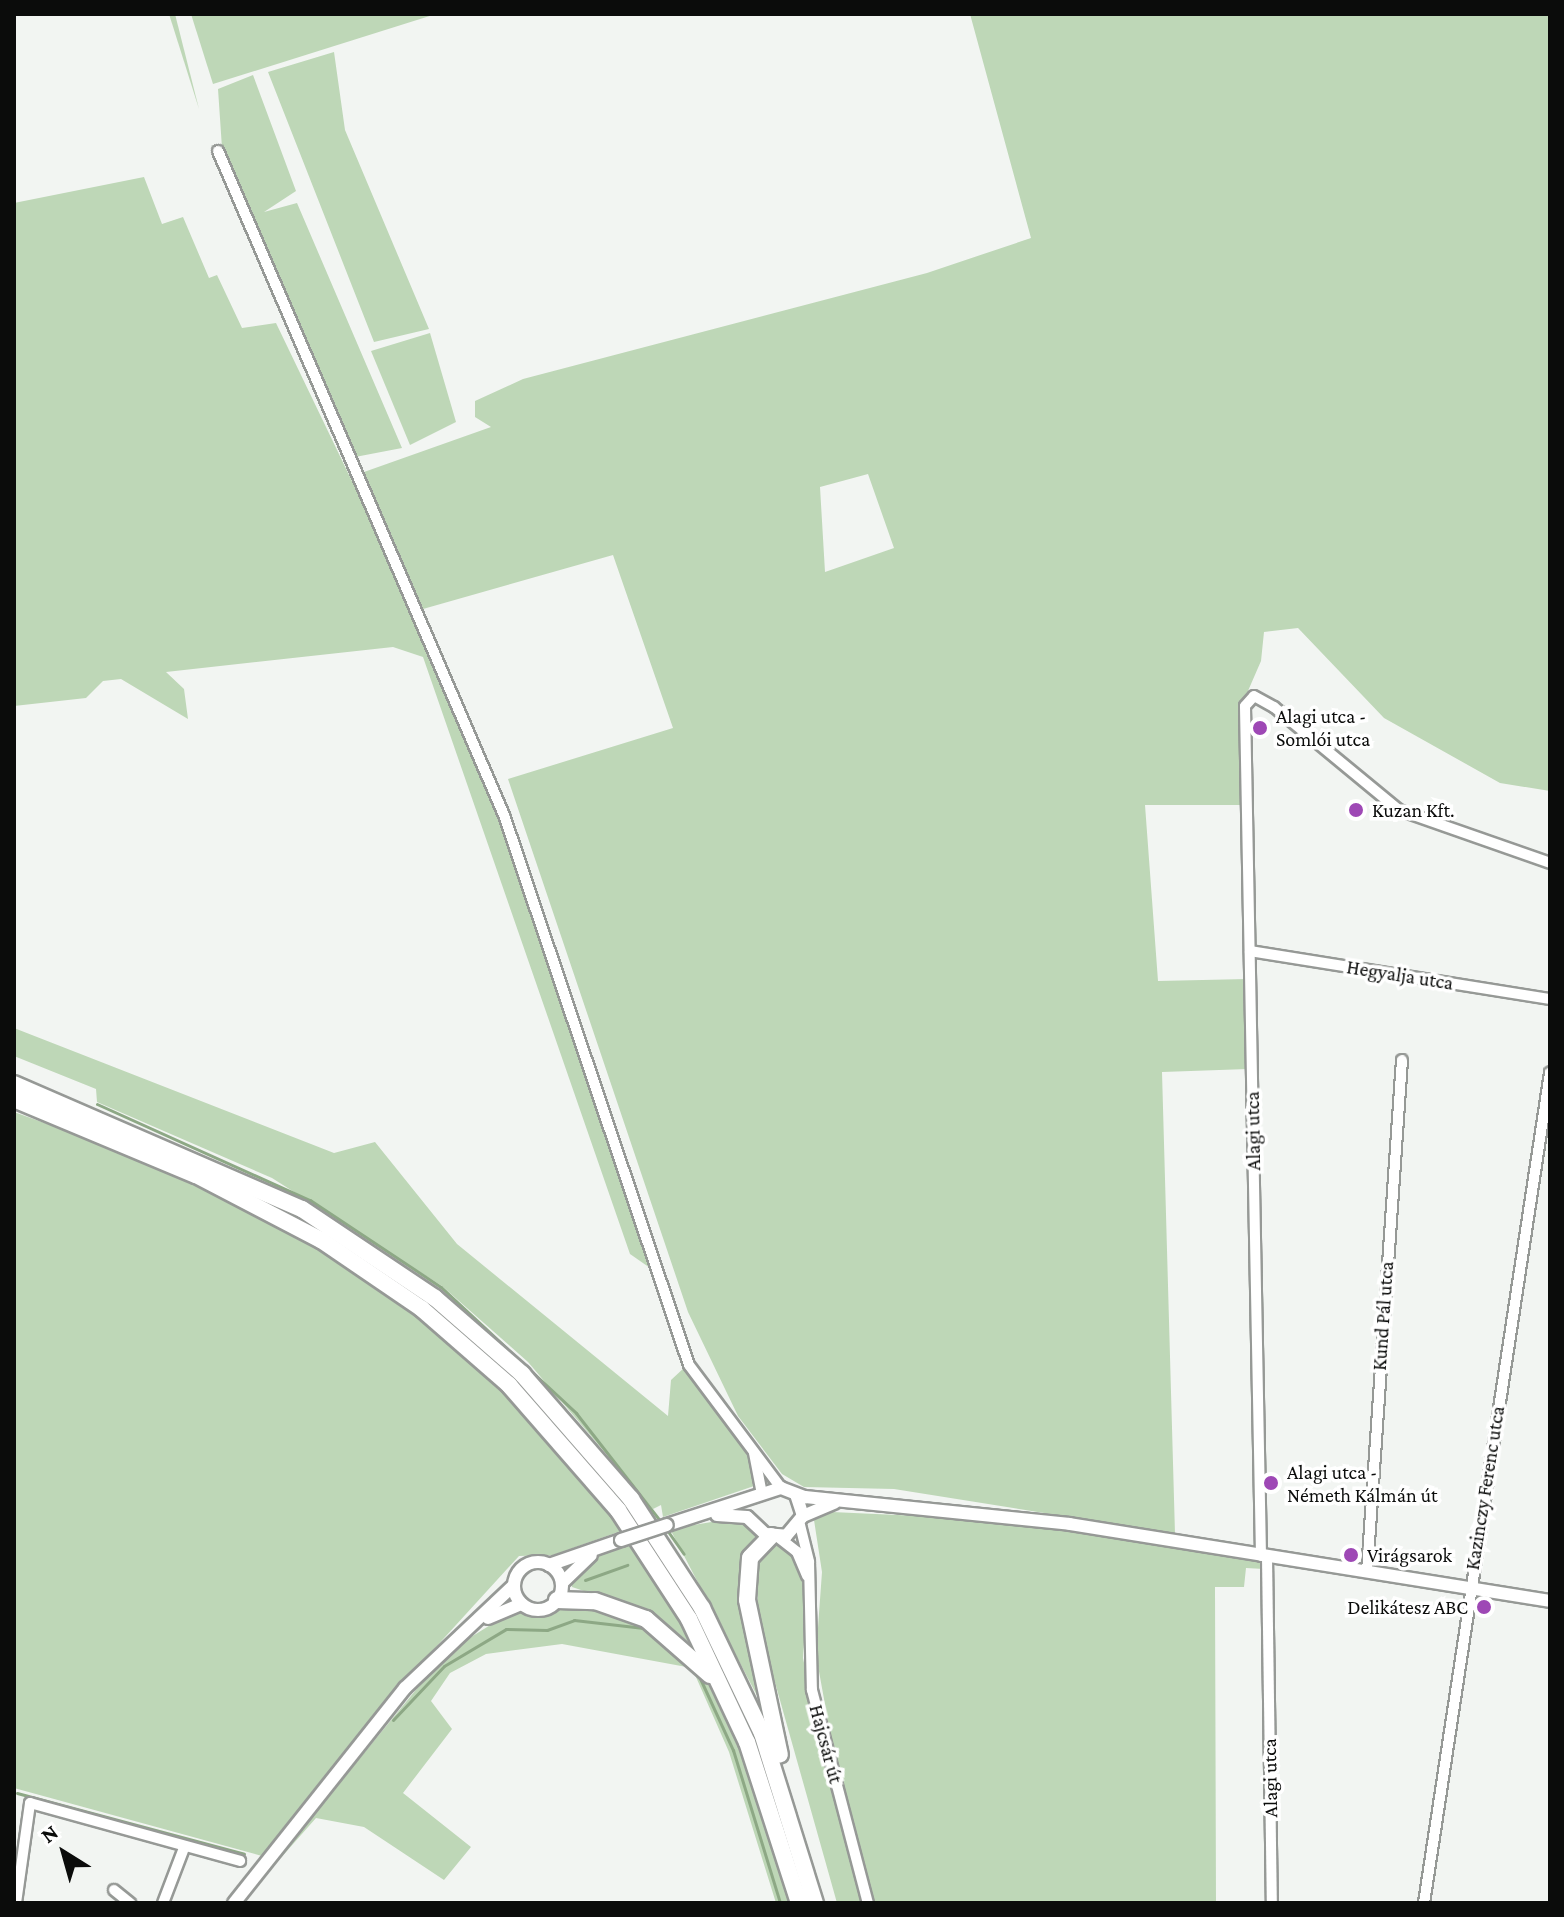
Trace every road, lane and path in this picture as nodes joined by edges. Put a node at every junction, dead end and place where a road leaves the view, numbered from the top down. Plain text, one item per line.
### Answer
1 (218, 151) dead end
2 (1550, 863) edge
3 (1250, 951) junction
4 (1550, 999) edge
5 (1402, 1060) dead end
6 (1550, 1073) edge
7 (14, 1084) edge
8 (14, 1099) edge
9 (748, 1440) junction
10 (781, 1488) junction
11 (796, 1495) junction
12 (760, 1496) junction
13 (861, 1500) junction
14 (698, 1516) junction
15 (801, 1521) junction
16 (755, 1523) junction
17 (775, 1537) junction
18 (599, 1549) junction
19 (1264, 1557) junction
20 (549, 1565) junction
21 (1367, 1572) junction
22 (809, 1581) junction
23 (562, 1583) junction
24 (513, 1586) junction
25 (1469, 1588) junction
26 (557, 1600) junction
27 (1550, 1601) edge
28 (521, 1604) junction
29 (471, 1628) junction
30 (729, 1699) junction
31 (791, 1815) junction
32 (184, 1848) junction
33 (240, 1861) dead end
34 (114, 1890) dead end
35 (16, 1903) edge
36 (130, 1903) edge
37 (163, 1903) edge
38 (234, 1903) edge
39 (799, 1903) edge
40 (815, 1903) edge
41 (868, 1903) edge
42 (1272, 1903) edge
43 (1424, 1903) edge

1 - 9 street
2 - 3 street, Alagi utca
3 - 4 street, Hegyalja utca
3 - 19 street, Alagi utca
5 - 21 street, Kund Pál utca
6 - 25 street, Kazinczy Ferenc utca
7 - 31 highway
8 - 30 highway
9 - 10 street
9 - 12 street
10 - 11 street
10 - 12 street
11 - 13 street
11 - 15 street
12 - 14 street
12 - 16 street
13 - 15 street
13 - 19 street
14 - 16 street
14 - 18 street, bridge
15 - 17 street
15 - 22 street, Hajcsár út
16 - 17 street
17 - 22 street, Hajcsár út
17 - 31 highway
18 - 20 street
18 - 23 street
19 - 21 street
19 - 42 street, Alagi utca
20 - 23 street
20 - 24 street
21 - 25 street
22 - 41 street, Hajcsár út
23 - 26 street
24 - 28 street
24 - 29 street
25 - 27 street
25 - 43 street, Kazinczy Ferenc utca
26 - 28 street
26 - 30 highway
28 - 29 street
29 - 38 street
30 - 39 highway
31 - 40 highway
32 - 33 street
32 - 35 street
32 - 37 street
34 - 36 street

